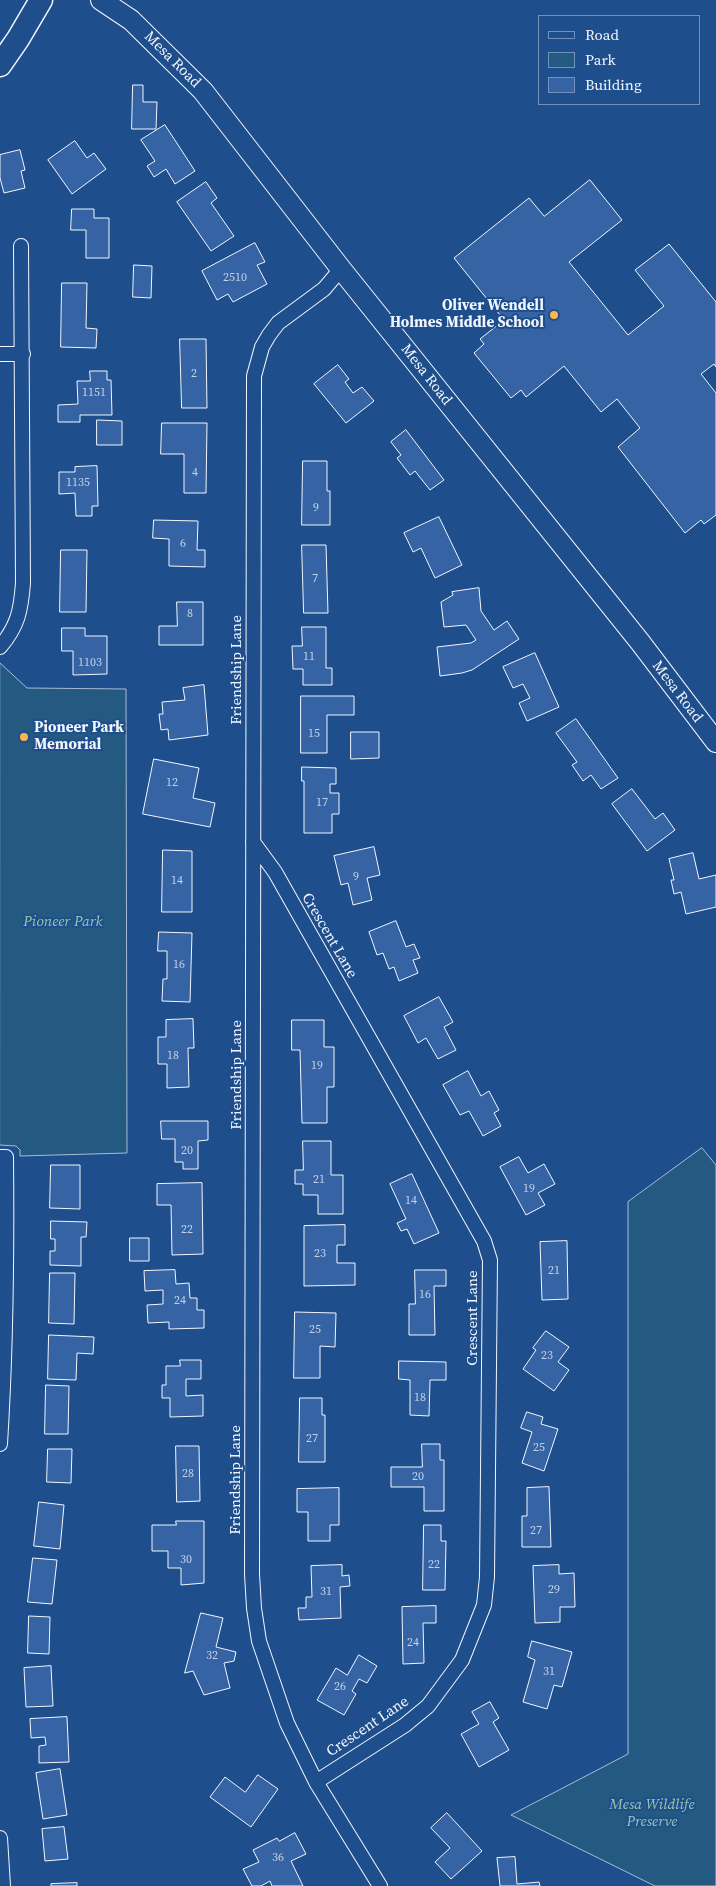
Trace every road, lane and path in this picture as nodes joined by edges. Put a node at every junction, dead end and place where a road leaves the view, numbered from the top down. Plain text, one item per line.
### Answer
1 (41, 0) edge
2 (101, 0) edge
3 (0, 65) edge
4 (21, 246) dead end
5 (341, 269) junction
6 (0, 354) edge
7 (23, 354) junction
8 (0, 647) edge
9 (716, 742) edge
10 (254, 842) junction
11 (3, 1157) edge
12 (0, 1444) edge
13 (316, 1782) junction
14 (0, 1838) edge
15 (3, 1886) edge
16 (380, 1886) edge

1 - 3 main road
2 - 5 main road, Mesa Road
4 - 7 street
5 - 9 main road, Mesa Road
5 - 10 street, Friendship Lane
6 - 7 street
7 - 8 street
10 - 13 street, Friendship Lane
10 - 13 street, Crescent Lane
11 - 12 street
13 - 16 street, Friendship Lane
14 - 15 street

